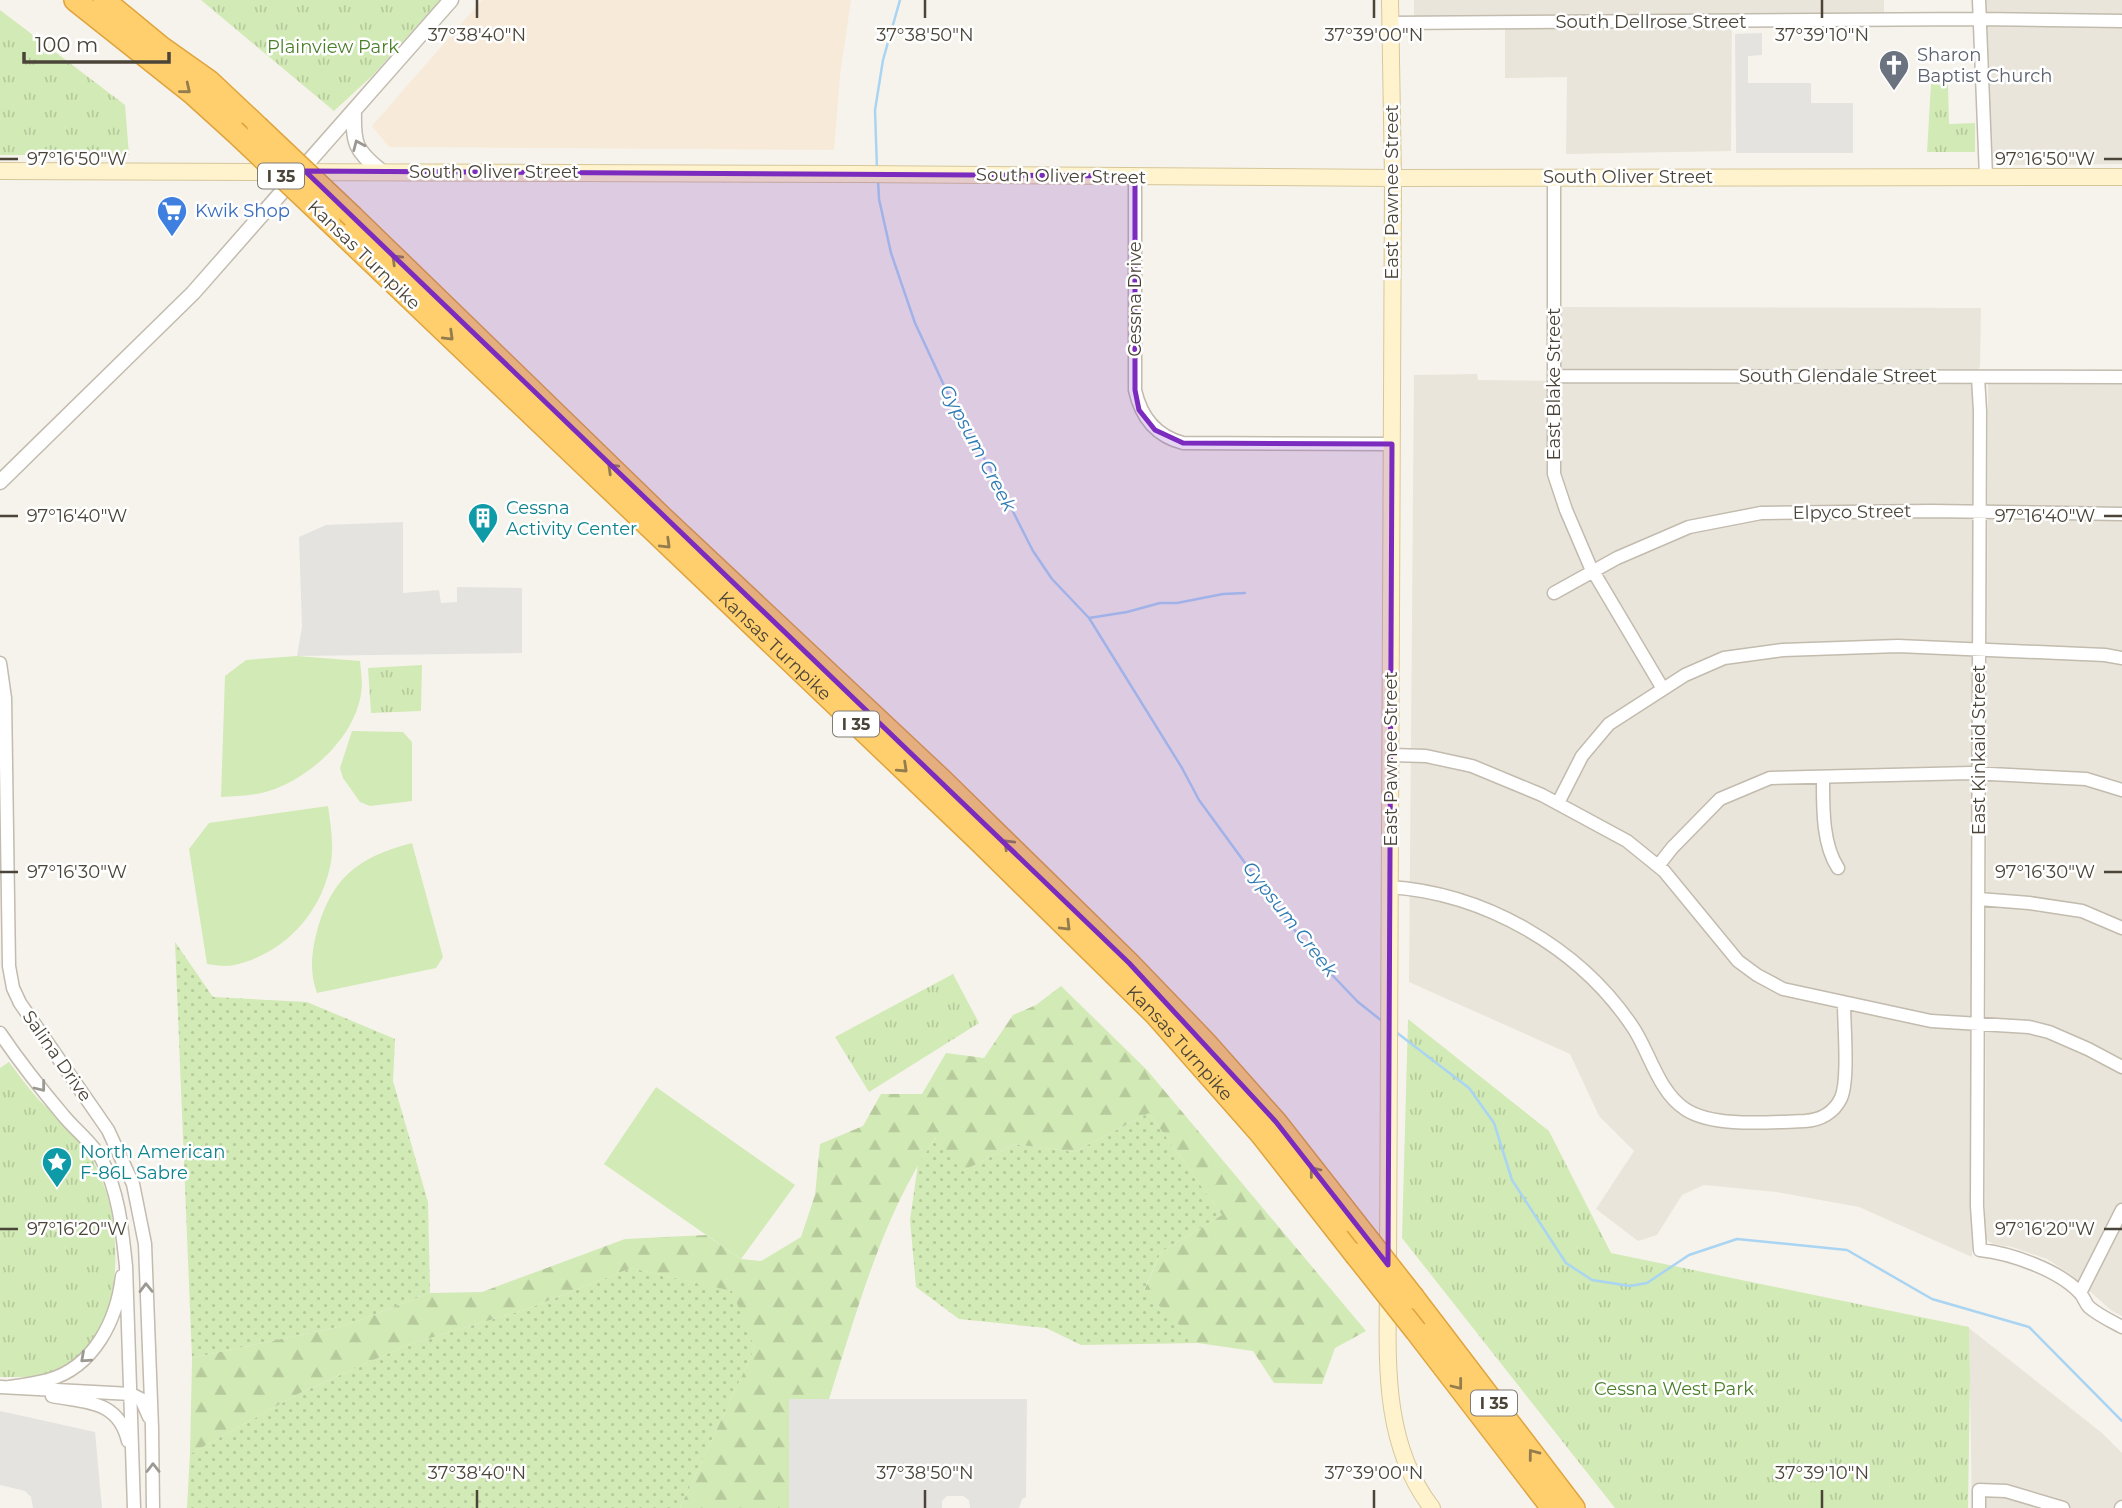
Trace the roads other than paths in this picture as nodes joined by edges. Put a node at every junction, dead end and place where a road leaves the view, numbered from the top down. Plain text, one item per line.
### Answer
1 (75, 0) edge
2 (104, 0) edge
3 (451, 0) edge
4 (1390, 0) edge
5 (1979, 0) edge
6 (1979, 19) junction
7 (2122, 21) edge
8 (1391, 23) junction
9 (354, 110) junction
10 (0, 171) edge
11 (301, 171) junction
12 (381, 171) junction
13 (1135, 176) junction
14 (1986, 177) junction
15 (2122, 177) edge
16 (1393, 178) junction
17 (1554, 178) junction
18 (1554, 376) junction
19 (1978, 377) junction
20 (2122, 377) edge
21 (1392, 444) junction
22 (0, 482) edge
23 (1979, 512) junction
24 (2122, 514) edge
25 (1594, 572) junction
26 (1554, 593) dead end
27 (1978, 649) junction
28 (2122, 658) edge
29 (0, 663) edge
30 (1663, 689) junction
31 (1391, 755) junction
32 (1980, 774) junction
33 (1823, 777) junction
34 (2122, 790) edge
35 (1558, 803) junction
36 (1658, 866) junction
37 (1838, 868) dead end
38 (1389, 887) junction
39 (1979, 899) junction
40 (2122, 928) edge
41 (1844, 1003) junction
42 (1978, 1023) junction
43 (0, 1033) edge
44 (2122, 1067) edge
45 (2122, 1210) edge
46 (125, 1251) junction
47 (2080, 1293) junction
48 (2122, 1327) edge
49 (149, 1356) junction
50 (5, 1387) edge
51 (131, 1394) junction
52 (152, 1428) junction
53 (133, 1462) junction
54 (134, 1508) edge
55 (153, 1508) edge
56 (1432, 1508) edge
57 (1552, 1508) edge
58 (1574, 1508) edge
59 (1979, 1508) edge
60 (2063, 1508) edge

1 -> 57 highway, Kansas Turnpike / I 35, bridge
58 -> 2 highway, Kansas Turnpike / I 35, bridge
3 - 9 street
4 - 8 main road, East Pawnee Street
5 - 6 street
6 - 7 street, South Dellrose Street
6 - 8 street, South Dellrose Street
6 - 14 street
8 - 16 main road, East Pawnee Street
9 - 11 street
12 -> 9 street
10 - 11 main road, South Oliver Street
11 - 12 main road, South Oliver Street
11 - 22 street
12 - 13 main road, South Oliver Street
13 - 16 main road, South Oliver Street
13 - 21 street, Cessna Drive
14 - 15 main road, South Oliver Street
14 - 17 main road, South Oliver Street
16 - 17 main road, South Oliver Street
16 - 21 main road, East Pawnee Street
17 - 18 street, East Blake Street
18 - 19 street, South Glendale Street
18 - 25 street, East Blake Street
19 - 20 street, South Glendale Street
19 - 23 street, East Kinkaid Street
21 - 31 main road, East Pawnee Street
23 - 24 street, Elpyco Street
23 - 25 street, Elpyco Street
23 - 27 street, East Kinkaid Street
25 - 26 street, Elpyco Street
25 - 30 street, East Blake Street
27 - 28 street
27 - 30 street
27 - 32 street, East Kinkaid Street
49 -> 29 street, Salina Drive
30 - 35 street
31 - 35 street
31 - 38 main road, East Pawnee Street
32 - 33 street
32 - 34 street
32 - 39 street, East Kinkaid Street
33 - 36 street
33 - 37 street
35 - 36 street
36 - 41 street
38 - 41 street
38 - 56 main road, East Pawnee Street
39 - 40 street
39 - 42 street, East Kinkaid Street
41 - 42 street
42 - 44 street
42 - 47 street, East Kinkaid Street
43 -> 46 street, Salina Drive
45 - 47 street
46 -> 50 street
46 - 51 street, Salina Drive
47 - 48 street
49 - 51 street, Salina Drive
49 - 52 street, Salina Drive
50 - 51 street
50 - 53 street, Salina Drive
51 - 52 street
51 - 53 street, Salina Drive
55 -> 52 street, Salina Drive
53 - 54 street, Salina Drive
59 - 60 street

